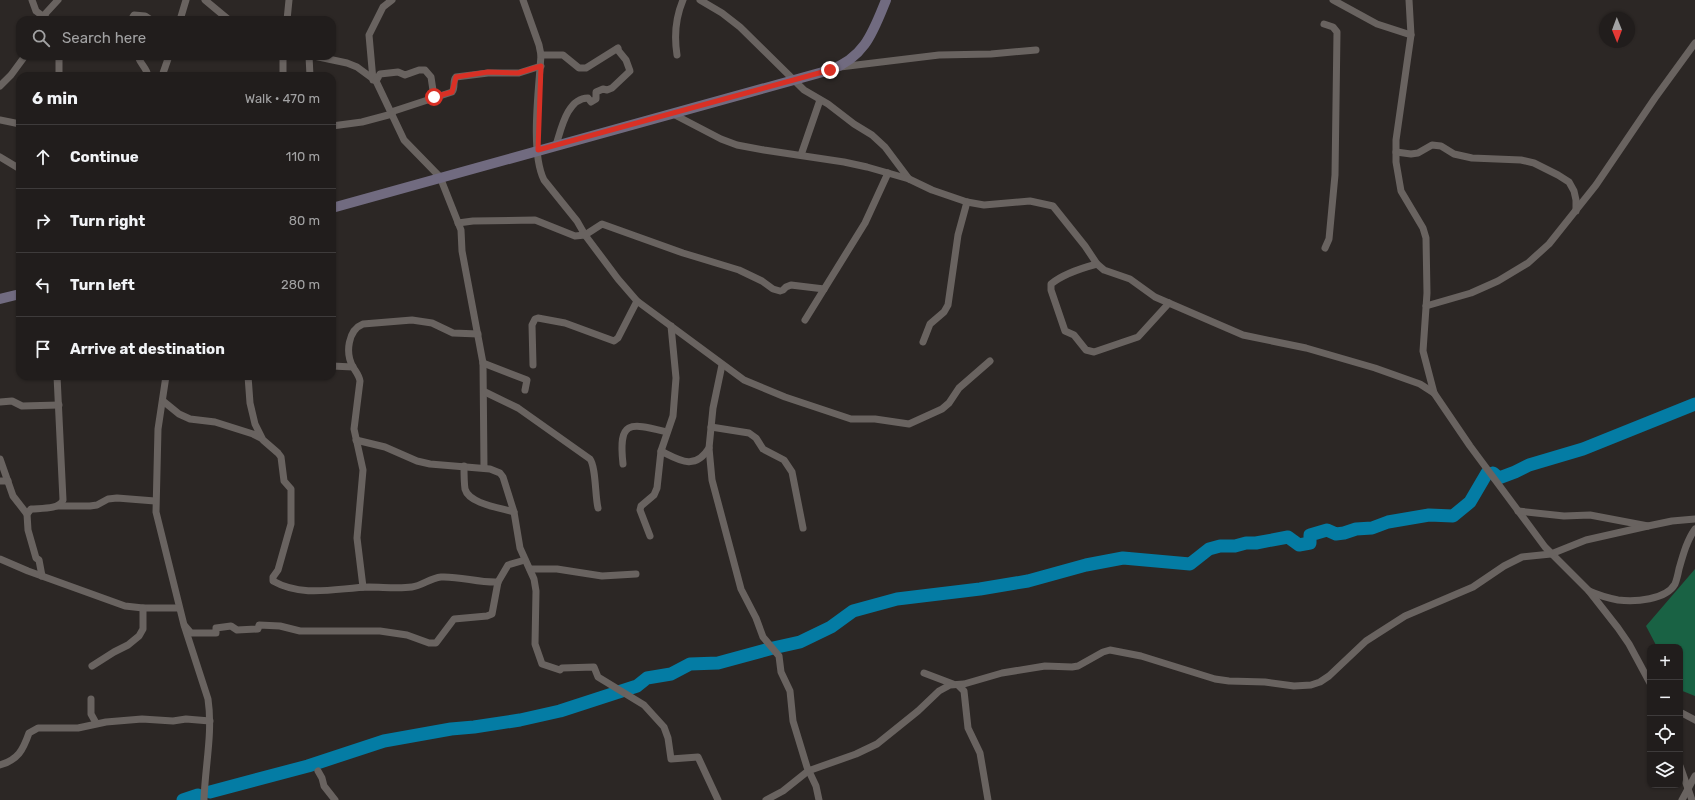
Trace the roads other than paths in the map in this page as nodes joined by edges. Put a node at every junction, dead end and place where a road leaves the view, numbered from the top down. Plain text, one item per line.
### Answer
1 (32, 0) edge
2 (58, 0) edge
3 (186, 0) edge
4 (205, 0) edge
5 (289, 0) edge
6 (392, 0) edge
7 (524, 0) edge
8 (682, 0) edge
9 (700, 0) edge
10 (886, 0) edge
11 (1333, 0) edge
12 (1409, 0) edge
13 (41, 16) edge
14 (46, 16) edge
15 (133, 16) edge
16 (143, 16) edge
17 (181, 16) edge
18 (224, 16) edge
19 (287, 16) edge
20 (1324, 24) dead end
21 (1410, 35) junction
22 (1695, 43) edge
23 (1036, 50) dead end
24 (541, 55) junction
25 (677, 55) dead end
26 (22, 60) edge
27 (59, 60) edge
28 (139, 60) edge
29 (168, 60) edge
30 (283, 60) edge
31 (309, 60) edge
32 (333, 60) edge
33 (541, 66) junction
34 (839, 67) junction
35 (59, 72) edge
36 (147, 72) edge
37 (163, 72) edge
38 (283, 72) edge
39 (310, 72) edge
40 (374, 80) junction
41 (795, 81) junction
42 (0, 86) edge
43 (434, 97) junction
44 (820, 100) junction
45 (391, 113) junction
46 (673, 114) junction
47 (0, 120) edge
48 (16, 123) edge
49 (336, 125) edge
50 (556, 145) junction
51 (538, 150) junction
52 (1396, 152) junction
53 (801, 156) junction
54 (0, 157) edge
55 (16, 167) edge
56 (888, 173) junction
57 (440, 177) junction
58 (909, 179) junction
59 (968, 202) junction
60 (336, 207) edge
61 (1576, 211) junction
62 (458, 224) junction
63 (585, 235) junction
64 (1325, 248) dead end
65 (1097, 264) junction
66 (824, 289) junction
67 (16, 295) edge
68 (0, 299) edge
69 (637, 301) junction
70 (1169, 303) junction
71 (1426, 306) junction
72 (805, 320) dead end
73 (671, 326) junction
74 (478, 334) junction
75 (923, 342) dead end
76 (990, 361) dead end
77 (483, 363) junction
78 (722, 365) junction
79 (336, 366) edge
80 (533, 366) dead end
81 (353, 367) junction
82 (57, 380) edge
83 (165, 380) edge
84 (248, 380) edge
85 (525, 390) dead end
86 (485, 392) junction
87 (1434, 393) junction
88 (162, 401) junction
89 (0, 402) edge
90 (59, 405) junction
91 (711, 427) junction
92 (667, 432) junction
93 (263, 440) junction
94 (356, 440) junction
95 (709, 448) junction
96 (661, 451) junction
97 (0, 458) edge
98 (623, 464) dead end
99 (464, 466) junction
100 (484, 468) junction
101 (0, 481) edge
102 (8, 481) junction
103 (156, 501) junction
104 (57, 506) junction
105 (598, 508) dead end
106 (1518, 511) junction
107 (514, 512) junction
108 (27, 514) junction
109 (1695, 519) edge
110 (1648, 526) junction
111 (803, 528) dead end
112 (1695, 529) edge
113 (650, 536) dead end
114 (1551, 554) junction
115 (0, 559) edge
116 (525, 560) junction
117 (530, 569) junction
118 (636, 574) dead end
119 (42, 576) junction
120 (498, 582) junction
121 (363, 587) junction
122 (1589, 591) junction
123 (143, 608) junction
124 (179, 608) junction
125 (184, 625) junction
126 (92, 666) dead end
127 (924, 673) dead end
128 (1648, 680) edge
129 (957, 685) junction
130 (91, 699) dead end
131 (1683, 714) edge
132 (1695, 720) edge
133 (210, 721) junction
134 (96, 723) junction
135 (0, 765) edge
136 (318, 771) dead end
137 (808, 771) junction
138 (1683, 774) edge
139 (1695, 776) edge
140 (1688, 788) junction
141 (204, 800) edge
142 (335, 800) edge
143 (718, 800) edge
144 (766, 800) edge
145 (819, 800) edge
146 (988, 800) edge
147 (1682, 800) edge
148 (1692, 800) edge

1 - 13 street
2 - 14 street
3 - 17 street
4 - 18 street
5 - 19 street
6 - 40 street
7 - 24 street
8 - 25 street
9 - 41 street
10 - 34 street
11 - 21 street
12 - 21 street
15 - 16 street
20 - 64 street
21 - 52 street
22 - 61 street
23 - 34 street
24 - 33 street
24 - 50 street
26 - 42 street
27 - 35 street
28 - 36 street
29 - 37 street
30 - 38 street
31 - 39 street
32 - 40 street
33 - 43 street
33 - 51 street
34 - 41 street
40 - 43 street
40 - 45 street
41 - 44 street
41 - 46 street
43 - 45 street
44 - 53 street
44 - 58 street
45 - 49 street
45 - 57 street
46 - 50 street
46 - 53 street
47 - 48 street
50 - 51 street
51 - 57 street
51 - 63 street
52 - 61 street
52 - 71 street
53 - 56 street
54 - 55 street
56 - 58 street
56 - 66 street
57 - 60 street
57 - 62 street
58 - 59 street
59 - 65 street
59 - 75 street
61 - 71 street
62 - 63 street
62 - 74 street
63 - 66 street
63 - 69 street
65 - 70 street
65 - 70 street
66 - 72 street
67 - 68 street
69 - 73 street
69 - 80 street
70 - 87 street
71 - 87 street
73 - 78 street
73 - 92 street
74 - 77 street
74 - 81 street
76 - 78 street
77 - 85 street
77 - 86 street
78 - 91 street
79 - 81 street
81 - 94 street
82 - 90 street
83 - 88 street
84 - 93 street
86 - 100 street
86 - 105 street
87 - 106 street
88 - 93 street
88 - 103 street
89 - 90 street
90 - 104 street
91 - 95 street
91 - 111 street
92 - 96 street
92 - 98 street
93 - 121 street
94 - 99 street
94 - 121 street
95 - 96 street
95 - 137 street
96 - 113 street
97 - 102 street
99 - 100 street
99 - 107 street
100 - 107 street
101 - 102 street
102 - 108 street
103 - 104 street
103 - 124 street
104 - 108 street
106 - 110 street
106 - 114 street
107 - 116 street
108 - 119 street
109 - 110 street
110 - 114 street
112 - 122 street
114 - 122 street
114 - 129 street
115 - 119 street
116 - 117 street
116 - 120 street
117 - 118 street
117 - 143 street
119 - 123 street
120 - 121 street
120 - 125 street
122 - 128 street
123 - 124 street
123 - 126 street
124 - 125 street
125 - 133 street
127 - 129 street
129 - 137 street
129 - 146 street
130 - 134 street
131 - 132 street
133 - 134 street
133 - 141 street
134 - 135 street
136 - 142 street
137 - 144 street
137 - 145 street
138 - 140 street
139 - 140 street
140 - 147 street
140 - 148 street

